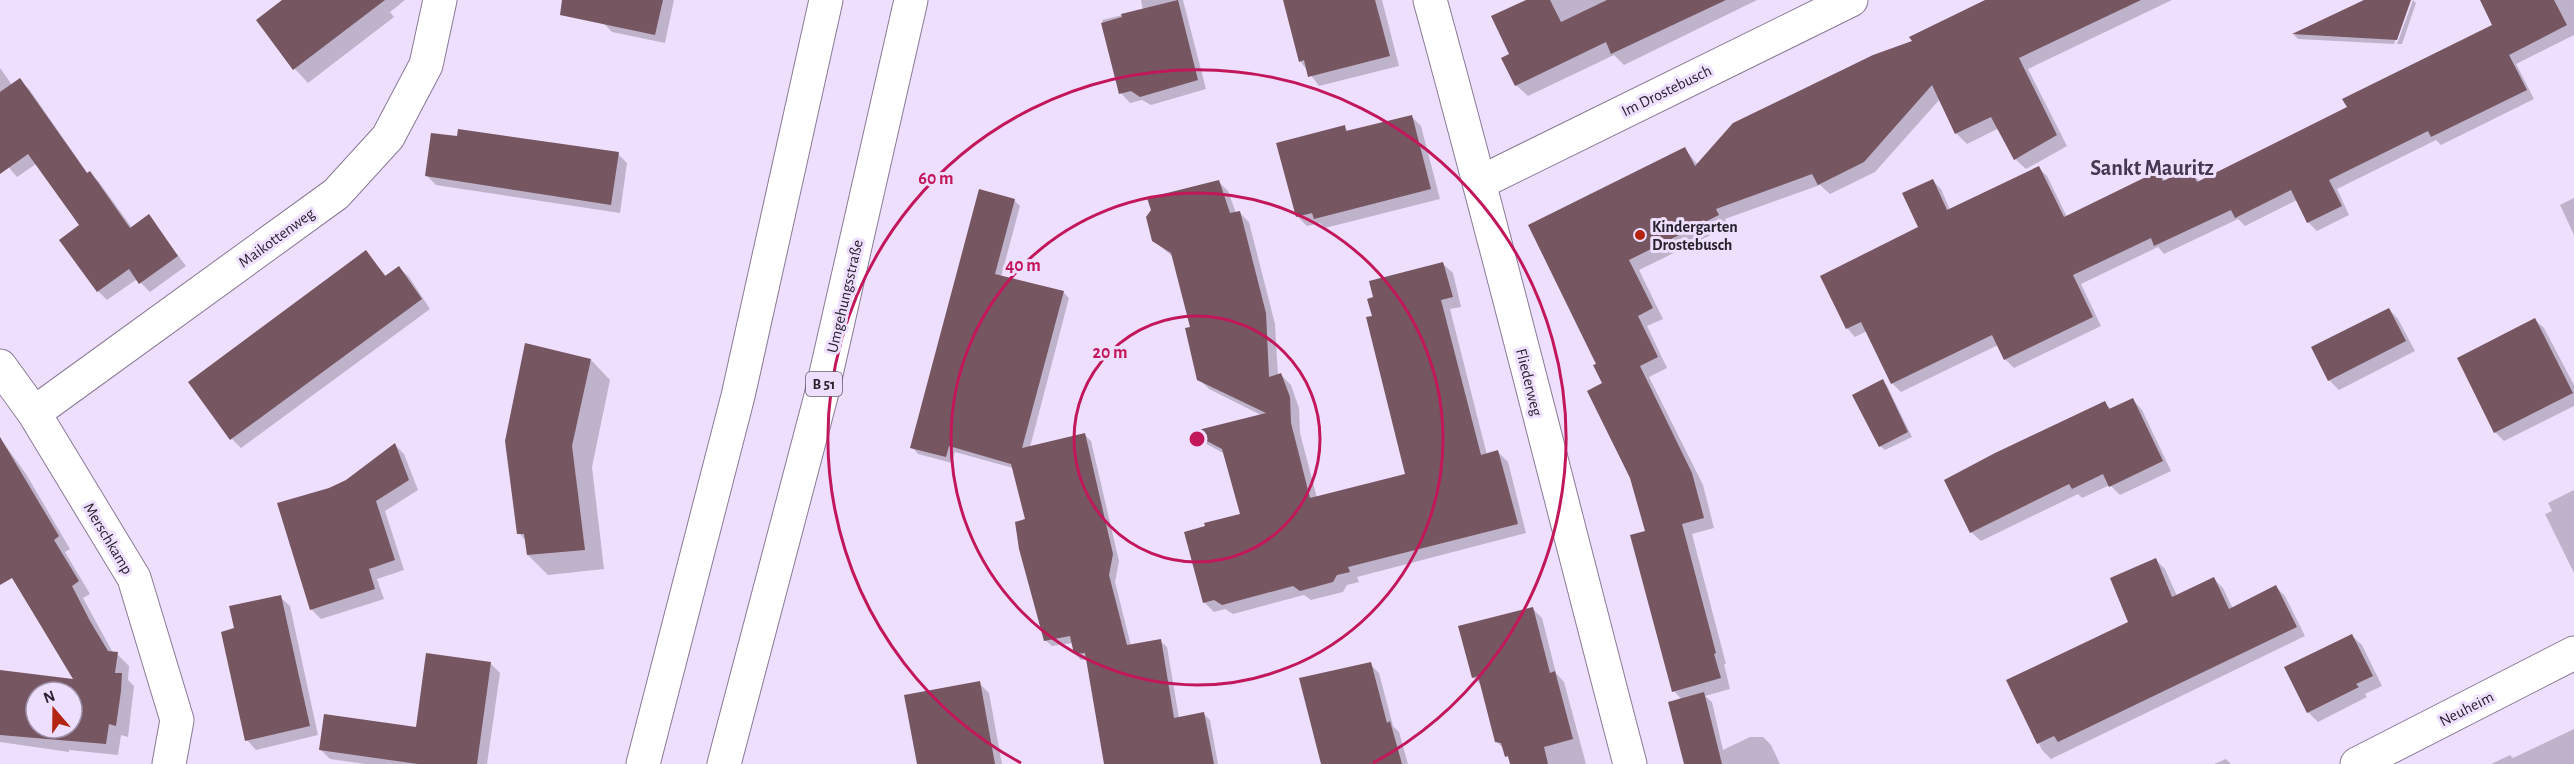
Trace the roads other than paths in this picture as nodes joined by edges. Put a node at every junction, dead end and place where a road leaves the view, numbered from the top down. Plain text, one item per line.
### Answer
1 (440, 0) edge
2 (826, 0) edge
3 (911, 0) edge
4 (1430, 0) edge
5 (1851, 0) edge
6 (1480, 182) junction
7 (0, 366) edge
8 (34, 413) junction
9 (2574, 653) edge
10 (169, 764) edge
11 (643, 764) edge
12 (724, 764) edge
13 (1630, 764) edge
14 (2357, 764) edge

1 - 8 main road, Maikottenweg
2 - 11 main road
3 - 12 main road, Umgehungsstraße / B 51
4 - 6 main road, Fliederweg
5 - 6 main road, Im Drostebusch
6 - 13 main road, Fliederweg
7 - 8 main road, Merschkamp
8 - 10 main road, Merschkamp
9 - 14 main road, Neuheim

